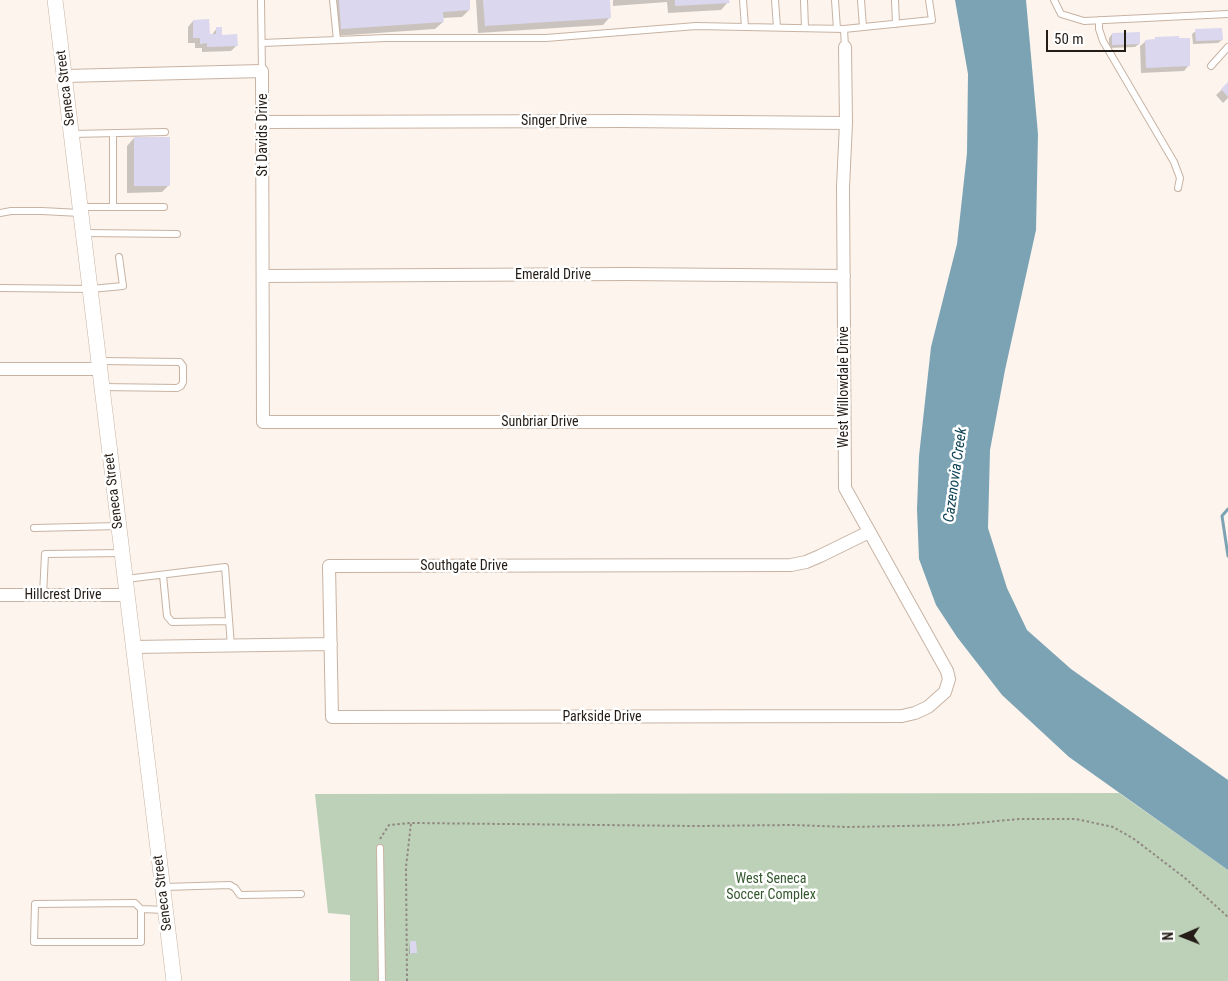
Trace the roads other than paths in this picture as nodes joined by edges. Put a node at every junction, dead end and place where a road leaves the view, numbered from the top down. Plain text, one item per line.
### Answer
1 (56, 0) edge
2 (261, 0) edge
3 (334, 0) edge
4 (743, 0) edge
5 (775, 0) edge
6 (804, 0) edge
7 (835, 0) edge
8 (861, 0) edge
9 (895, 0) edge
10 (929, 0) edge
11 (1054, 0) edge
12 (1228, 14) edge
13 (1098, 20) junction
14 (896, 24) junction
15 (746, 27) junction
16 (777, 27) junction
17 (863, 27) junction
18 (805, 28) junction
19 (840, 29) junction
20 (337, 40) junction
21 (262, 43) junction
22 (1228, 47) edge
23 (845, 48) joint
24 (1211, 66) dead end
25 (262, 71) junction
26 (65, 76) junction
27 (262, 122) junction
28 (846, 123) junction
29 (165, 132) dead end
30 (113, 133) junction
31 (72, 134) junction
32 (1178, 188) dead end
33 (164, 206) dead end
34 (113, 207) junction
35 (81, 210) junction
36 (0, 212) edge
37 (84, 233) junction
38 (178, 234) dead end
39 (119, 257) dead end
40 (263, 276) junction
41 (844, 276) junction
42 (0, 288) edge
43 (91, 289) junction
44 (100, 365) junction
45 (0, 369) edge
46 (102, 387) junction
47 (263, 395) joint
48 (844, 422) junction
49 (119, 526) junction
50 (34, 528) dead end
51 (869, 532) junction
52 (122, 553) junction
53 (163, 575) junction
54 (125, 579) junction
55 (0, 595) edge
56 (43, 595) junction
57 (127, 595) junction
58 (229, 621) junction
59 (330, 644) junction
60 (231, 646) junction
61 (133, 647) junction
62 (940, 698) joint
63 (380, 848) dead end
64 (162, 887) junction
65 (301, 894) dead end
66 (141, 909) junction
67 (165, 910) junction
68 (174, 981) edge
69 (382, 981) edge

1 - 26 street, Seneca Street
2 - 21 lane
3 - 20 lane
4 - 15 lane
5 - 16 lane
6 - 18 lane
7 - 19 lane
8 - 17 lane
9 - 14 lane
10 - 14 lane
11 - 13 lane
12 - 13 lane
13 - 32 lane
14 - 17 lane
15 - 16 lane
15 - 20 lane
16 - 18 lane
17 - 19 lane
18 - 19 lane
19 - 23 lane
20 - 21 lane
21 - 25 lane
22 - 24 lane
23 - 28 street, West Willowdale Drive
25 - 26 street
25 - 27 street, St Davids Drive
26 - 31 street, Seneca Street
27 - 28 street, Singer Drive
27 - 40 street, St Davids Drive
28 - 41 street, West Willowdale Drive
29 - 30 lane
30 - 31 lane
30 - 34 lane
31 - 35 street, Seneca Street
33 - 34 lane
34 - 35 lane
35 - 36 lane
35 - 37 street, Seneca Street
37 - 38 lane
37 - 43 street, Seneca Street
39 - 43 lane
40 - 41 street, Emerald Drive
40 - 47 street, St Davids Drive
41 - 48 street, West Willowdale Drive
42 - 43 lane
43 - 44 street, Seneca Street
44 - 45 street
44 - 46 street, Seneca Street
44 - 46 lane
46 - 49 street, Seneca Street
47 - 48 street, Sunbriar Drive
48 - 51 street, West Willowdale Drive
49 - 50 lane
49 - 52 street, Seneca Street
51 - 59 street, Southgate Drive
51 - 62 street, West Willowdale Drive
52 - 54 street, Seneca Street
52 - 56 lane
53 - 54 lane
53 - 58 lane
53 - 58 lane
54 - 57 street, Seneca Street
55 - 56 street, Hillcrest Drive
56 - 57 street, Hillcrest Drive
57 - 61 street, Seneca Street
58 - 60 lane
59 - 60 street
59 - 62 street, Parkside Drive
60 - 61 street
61 - 64 street, Seneca Street
63 - 69 lane
64 - 65 lane
64 - 67 street, Seneca Street
66 - 66 lane
66 - 67 lane
67 - 68 street, Seneca Street

